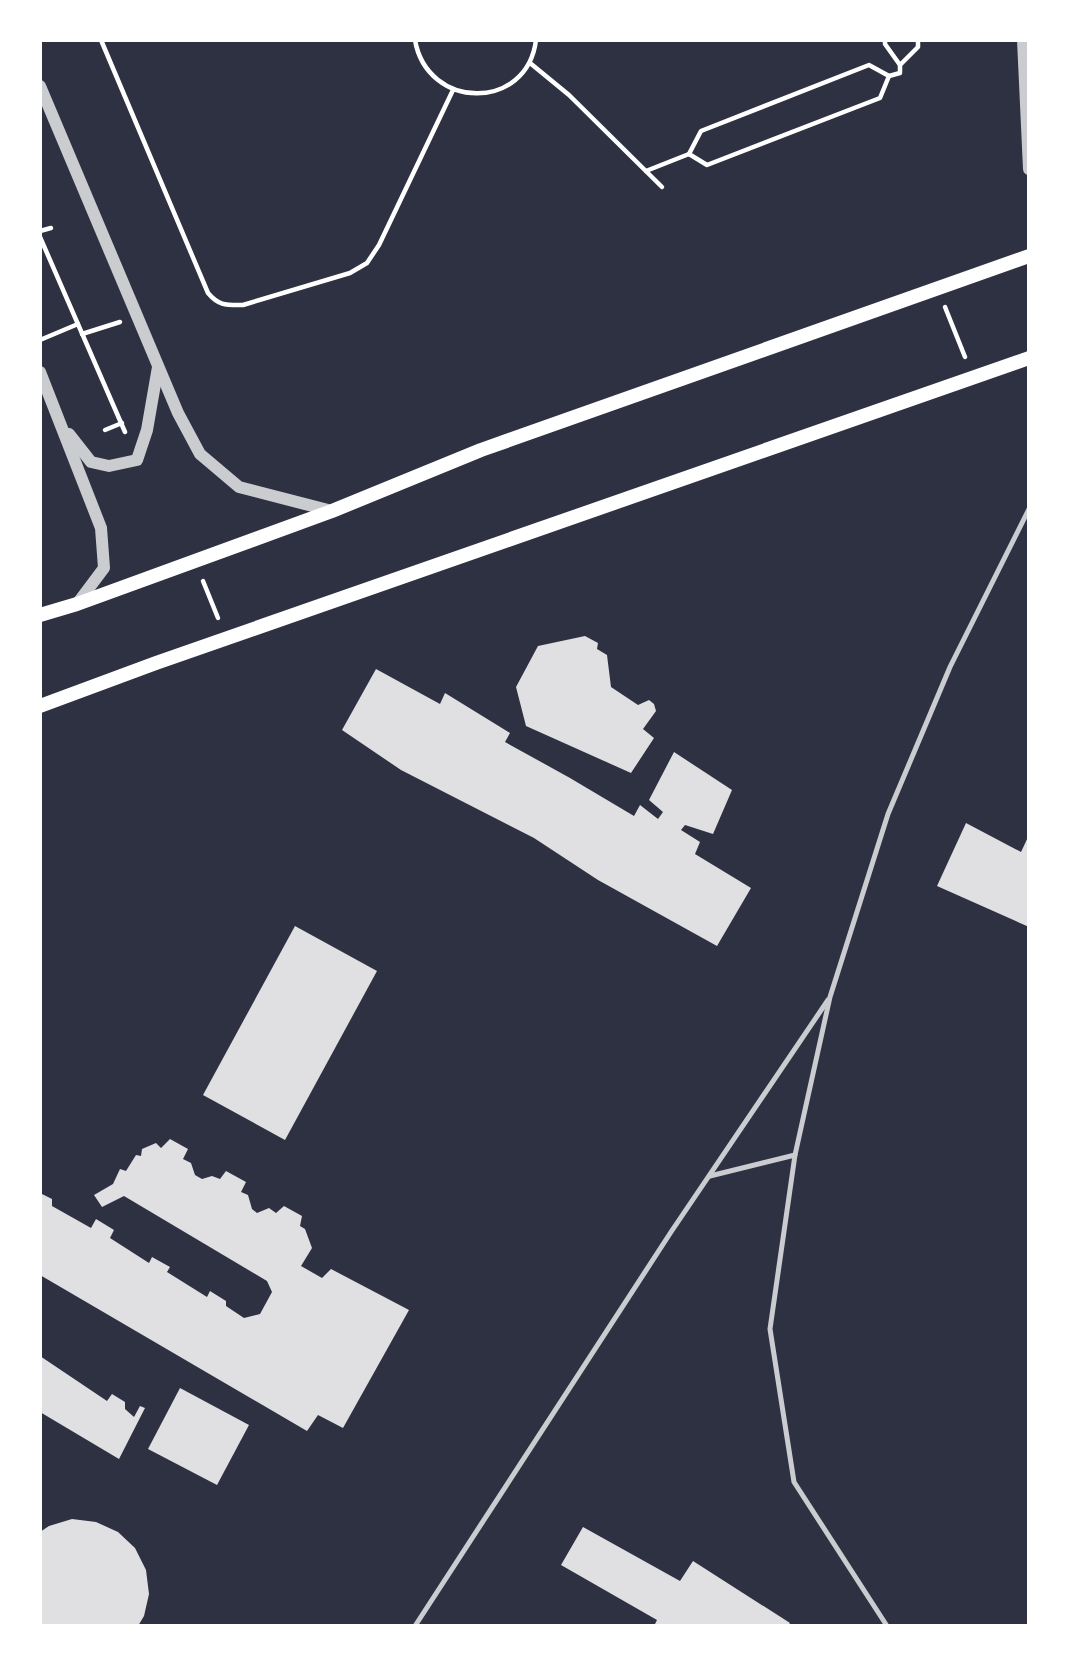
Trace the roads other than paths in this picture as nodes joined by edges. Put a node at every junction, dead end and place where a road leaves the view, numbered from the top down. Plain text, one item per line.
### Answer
1 (1023, 40) edge
2 (40, 86) edge
3 (1029, 169) edge
4 (1029, 256) edge
5 (1029, 358) edge
6 (158, 366) junction
7 (40, 372) edge
8 (60, 423) junction
9 (1029, 509) edge
10 (332, 511) junction
11 (77, 604) junction
12 (40, 615) edge
13 (40, 706) edge
14 (830, 997) junction
15 (795, 1154) junction
16 (709, 1176) junction
17 (415, 1626) edge
18 (887, 1626) edge

1 - 3 street
2 - 6 street
4 - 10 main road
5 - 13 main road
6 - 8 street
6 - 10 street
7 - 8 street
8 - 11 street
9 - 14 lane
10 - 11 main road
11 - 12 main road
14 - 15 lane
14 - 16 lane
15 - 16 lane
15 - 18 lane
16 - 17 lane

